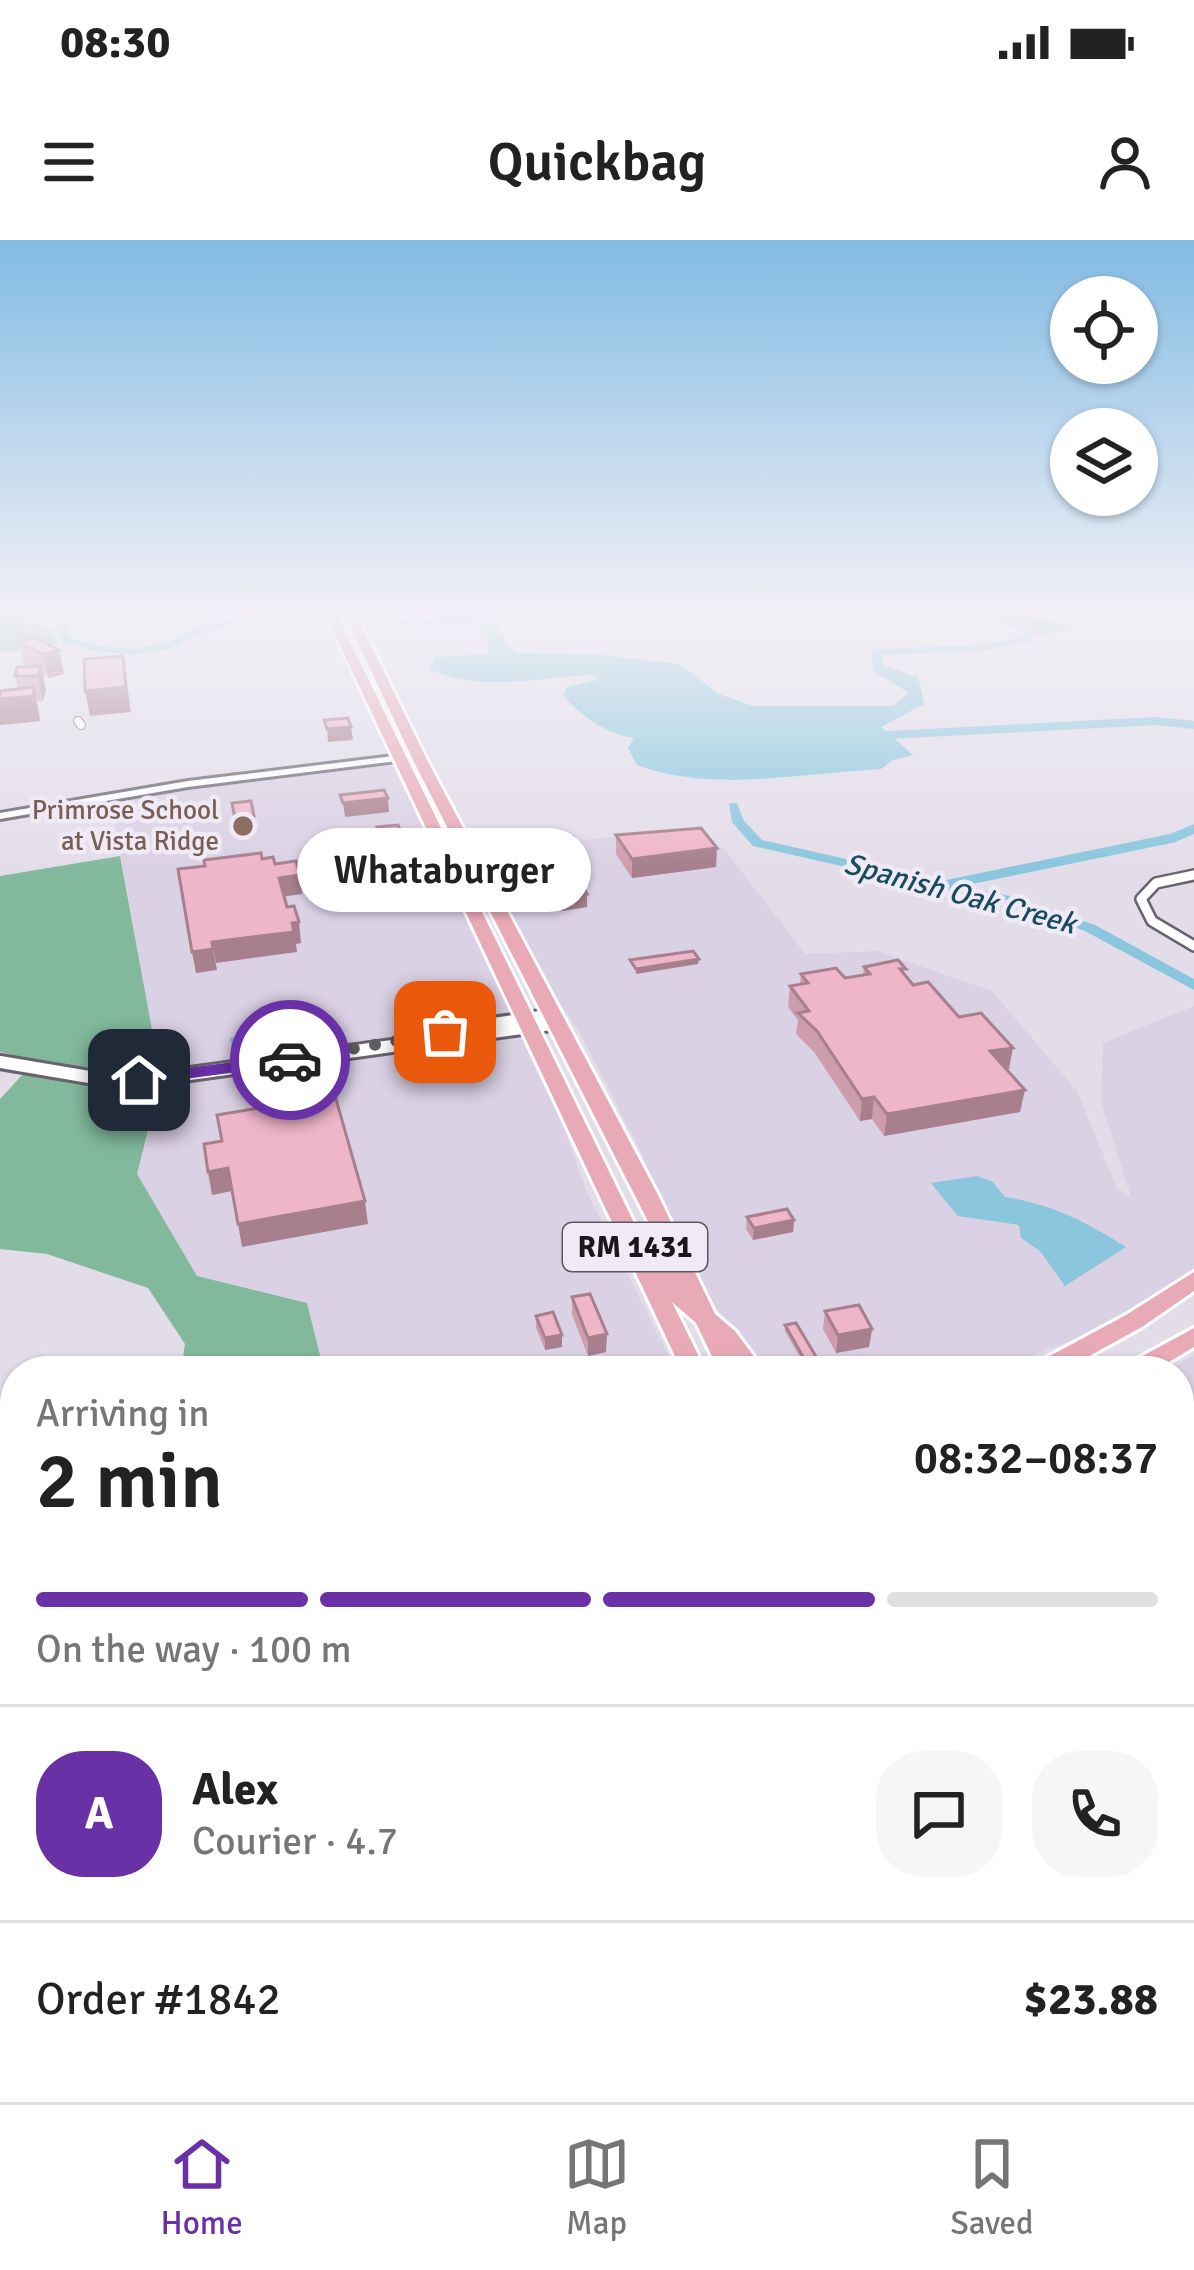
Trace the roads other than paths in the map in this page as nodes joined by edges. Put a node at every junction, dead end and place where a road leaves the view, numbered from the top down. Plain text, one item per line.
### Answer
1 (374, 696) edge
2 (383, 696) edge
3 (407, 755) junction
4 (0, 813) edge
5 (1194, 875) edge
6 (1125, 905) dead end
7 (1141, 906) junction
8 (1178, 937) junction
9 (1163, 941) dead end
10 (1194, 946) edge
11 (556, 1019) junction
12 (530, 1023) junction
13 (0, 1062) edge
14 (578, 1123) junction
15 (1194, 1280) edge
16 (1194, 1293) edge
17 (695, 1303) junction
18 (1194, 1306) edge
19 (1194, 1336) edge
20 (687, 1356) edge
21 (723, 1356) edge
22 (744, 1356) edge
23 (759, 1356) edge
24 (1071, 1356) edge
25 (1160, 1356) edge

1 - 3 main road, RM 1431
2 - 3 main road, RM 1431
3 - 4 street
3 - 11 main road, RM 1431
3 - 12 main road, RM 1431
5 - 7 street
6 - 7 street
7 - 8 street
8 - 9 street
8 - 10 street
11 - 12 street
11 - 17 main road, RM 1431
12 - 13 street
12 - 14 main road, RM 1431
14 - 17 main road
14 - 20 main road, RM 1431
15 - 24 main road
16 - 18 main road
17 - 21 main road, RM 1431
17 - 22 main road
17 - 23 main road
19 - 25 main road

